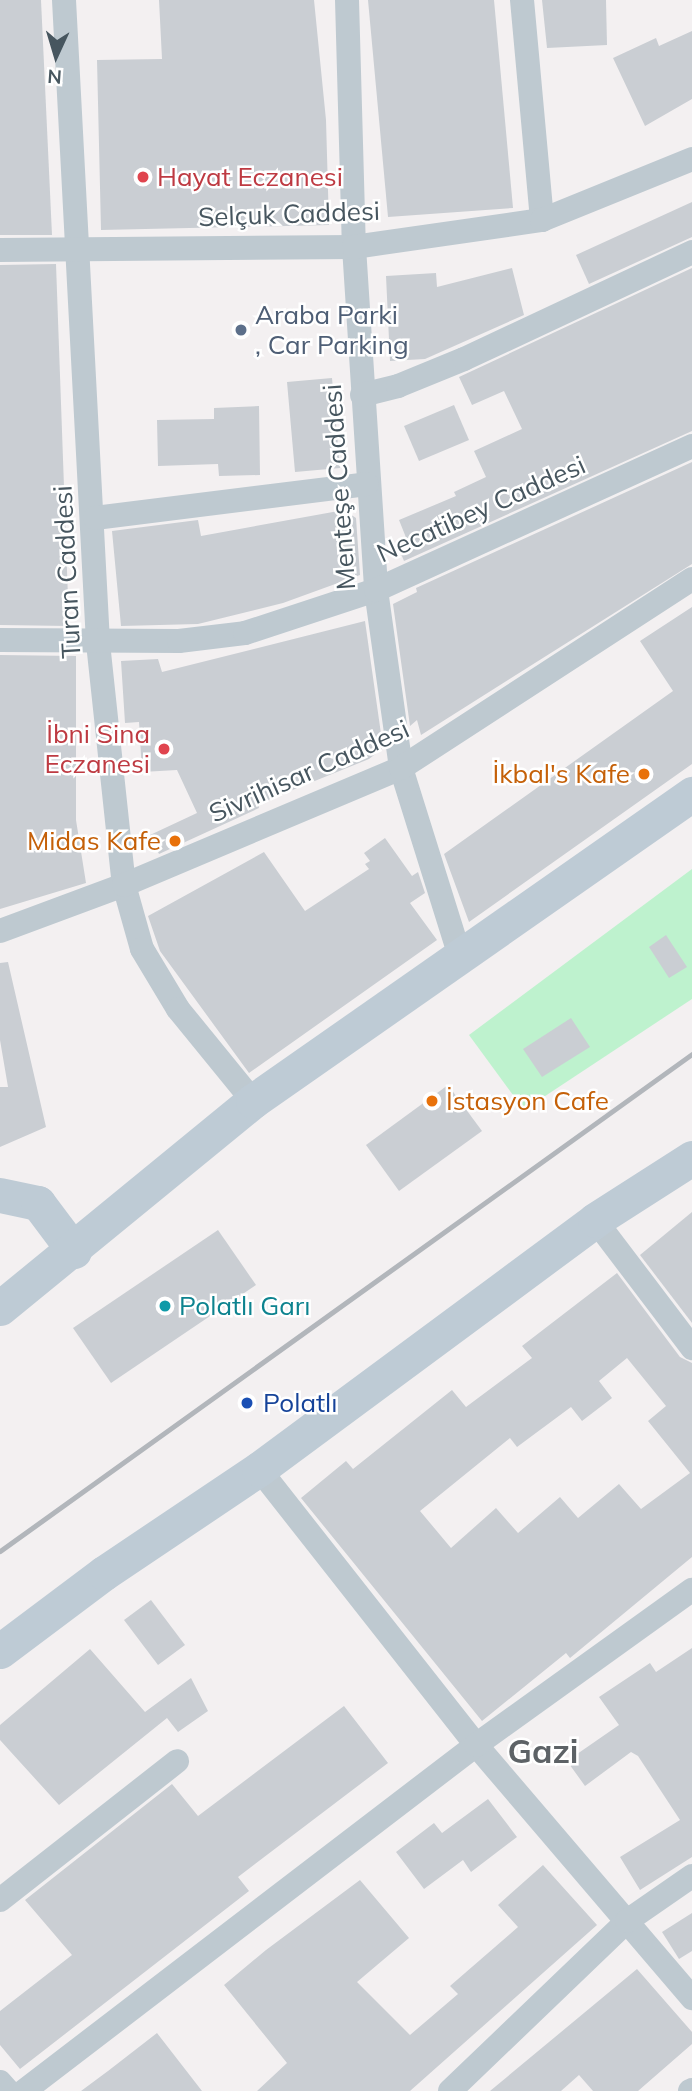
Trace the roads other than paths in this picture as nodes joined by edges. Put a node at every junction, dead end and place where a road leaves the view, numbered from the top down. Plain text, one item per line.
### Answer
1 (64, 0) edge
2 (347, 0) edge
3 (522, 0) edge
4 (692, 159) edge
5 (542, 220) junction
6 (78, 247) junction
7 (354, 247) junction
8 (0, 250) edge
9 (692, 252) edge
10 (362, 395) junction
11 (692, 446) edge
12 (367, 484) junction
13 (95, 518) junction
14 (692, 579) edge
15 (376, 590) junction
16 (0, 640) edge
17 (98, 643) junction
18 (401, 768) junction
19 (692, 794) edge
20 (124, 885) junction
21 (0, 931) edge
22 (461, 959) junction
23 (253, 1101) junction
24 (692, 1158) edge
25 (0, 1195) edge
26 (595, 1220) junction
27 (74, 1251) junction
28 (0, 1308) edge
29 (692, 1348) edge
30 (259, 1469) junction
31 (692, 1590) edge
32 (0, 1651) edge
33 (476, 1745) junction
34 (177, 1761) dead end
35 (692, 1876) edge
36 (0, 1900) edge
37 (627, 1921) junction
38 (692, 1998) edge
39 (0, 2082) edge
40 (8, 2091) edge
41 (24, 2091) edge
42 (450, 2091) edge

1 - 6 street, Turan Caddesi
2 - 7 street, Menteşe Caddesi
3 - 5 street
4 - 5 street, Selçuk Caddesi
5 - 7 street, Selçuk Caddesi
6 - 7 street, Selçuk Caddesi
6 - 8 street, Selçuk Caddesi
6 - 13 street, Turan Caddesi
7 - 10 street, Menteşe Caddesi
9 - 10 street
10 - 12 street, Menteşe Caddesi
11 - 15 street, Necatibey Caddesi
12 - 13 street
12 - 15 street, Menteşe Caddesi
13 - 17 street, Turan Caddesi
14 - 18 street, Sivrihisar Caddesi
15 - 17 street, Necatibey Caddesi
15 - 18 street, Menteşe Caddesi
16 - 17 street, Necatibey Caddesi
17 - 20 street, Turan Caddesi
18 - 20 street, Sivrihisar Caddesi
18 - 22 street, Menteşe Caddesi
19 - 22 street
20 - 21 street, Sivrihisar Caddesi
20 - 23 street, Turan Caddesi
22 - 23 street
23 - 27 street
24 - 26 street
25 - 27 street
26 - 29 street
26 - 30 street
27 - 28 street
30 - 32 street
30 - 33 street
31 - 33 street
33 - 37 street
33 - 41 street
34 - 36 street
35 - 37 street
37 - 38 street
37 - 42 street
39 - 40 street

